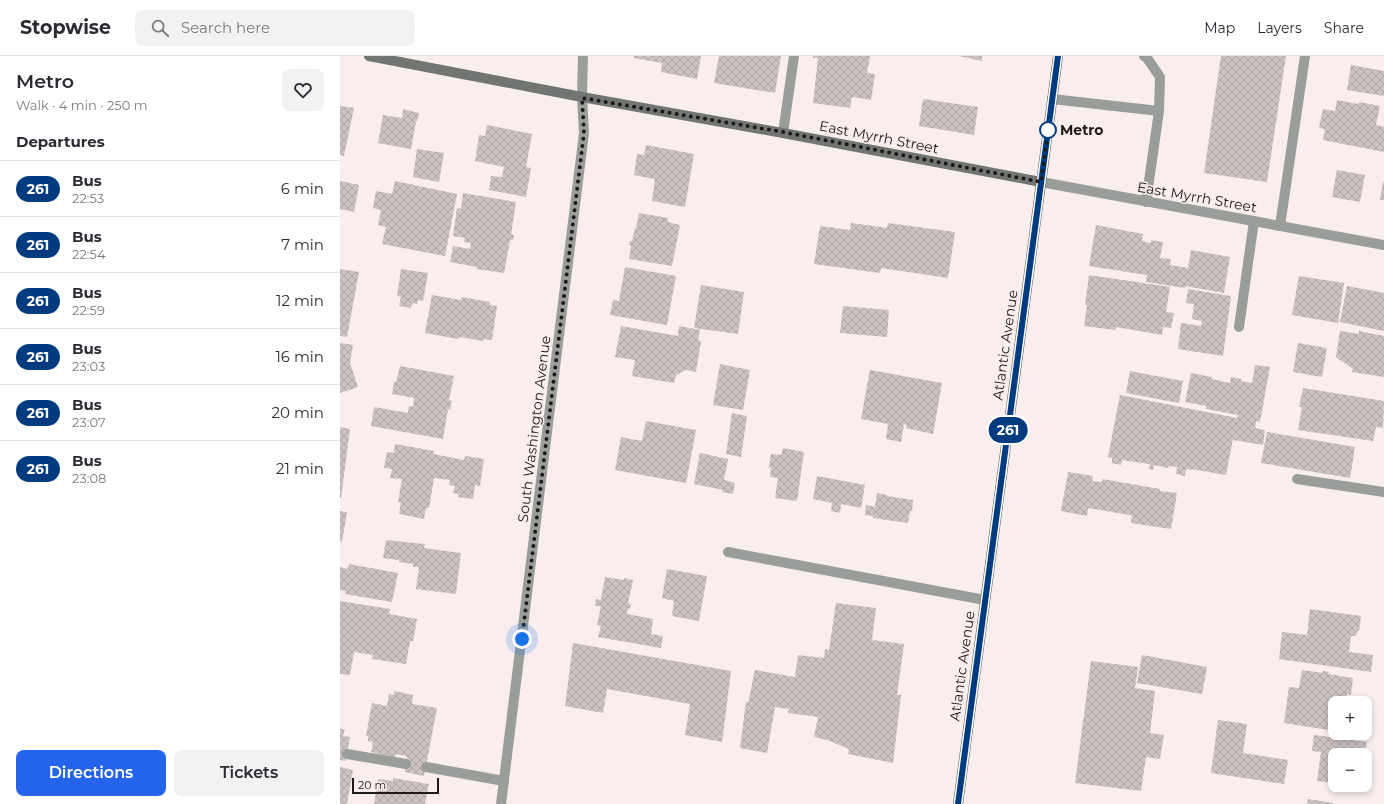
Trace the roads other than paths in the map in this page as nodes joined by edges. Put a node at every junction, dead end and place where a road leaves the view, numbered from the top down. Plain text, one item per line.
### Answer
1 (369, 56) edge
2 (583, 56) edge
3 (794, 56) edge
4 (1058, 56) edge
5 (1144, 56) edge
6 (1305, 56) edge
7 (582, 98) junction
8 (1052, 100) junction
9 (1158, 111) junction
10 (783, 132) junction
11 (1041, 182) junction
12 (1146, 202) junction
13 (1254, 221) junction
14 (1280, 226) junction
15 (1384, 245) edge
16 (1239, 327) dead end
17 (1297, 479) dead end
18 (1384, 492) edge
19 (728, 552) dead end
20 (985, 600) junction
21 (347, 754) dead end
22 (406, 764) dead end
23 (426, 768) dead end
24 (504, 781) junction
25 (501, 804) edge
26 (958, 804) edge

1 - 7 street, East Myrrh Street
2 - 7 street, South Washington Avenue
3 - 10 street
4 - 8 main road, Atlantic Avenue
5 - 9 street
6 - 14 street
7 - 10 street, East Myrrh Street
7 - 24 street, South Washington Avenue
8 - 9 street
8 - 11 main road, Atlantic Avenue
9 - 12 street
10 - 11 street, East Myrrh Street
11 - 12 street, East Myrrh Street
11 - 20 main road, Atlantic Avenue
12 - 13 street, East Myrrh Street
13 - 14 street, East Myrrh Street
13 - 16 street
14 - 15 street, East Myrrh Street
17 - 18 street
19 - 20 street
20 - 26 main road, Atlantic Avenue
21 - 22 street
23 - 24 street
24 - 25 street, South Washington Avenue

